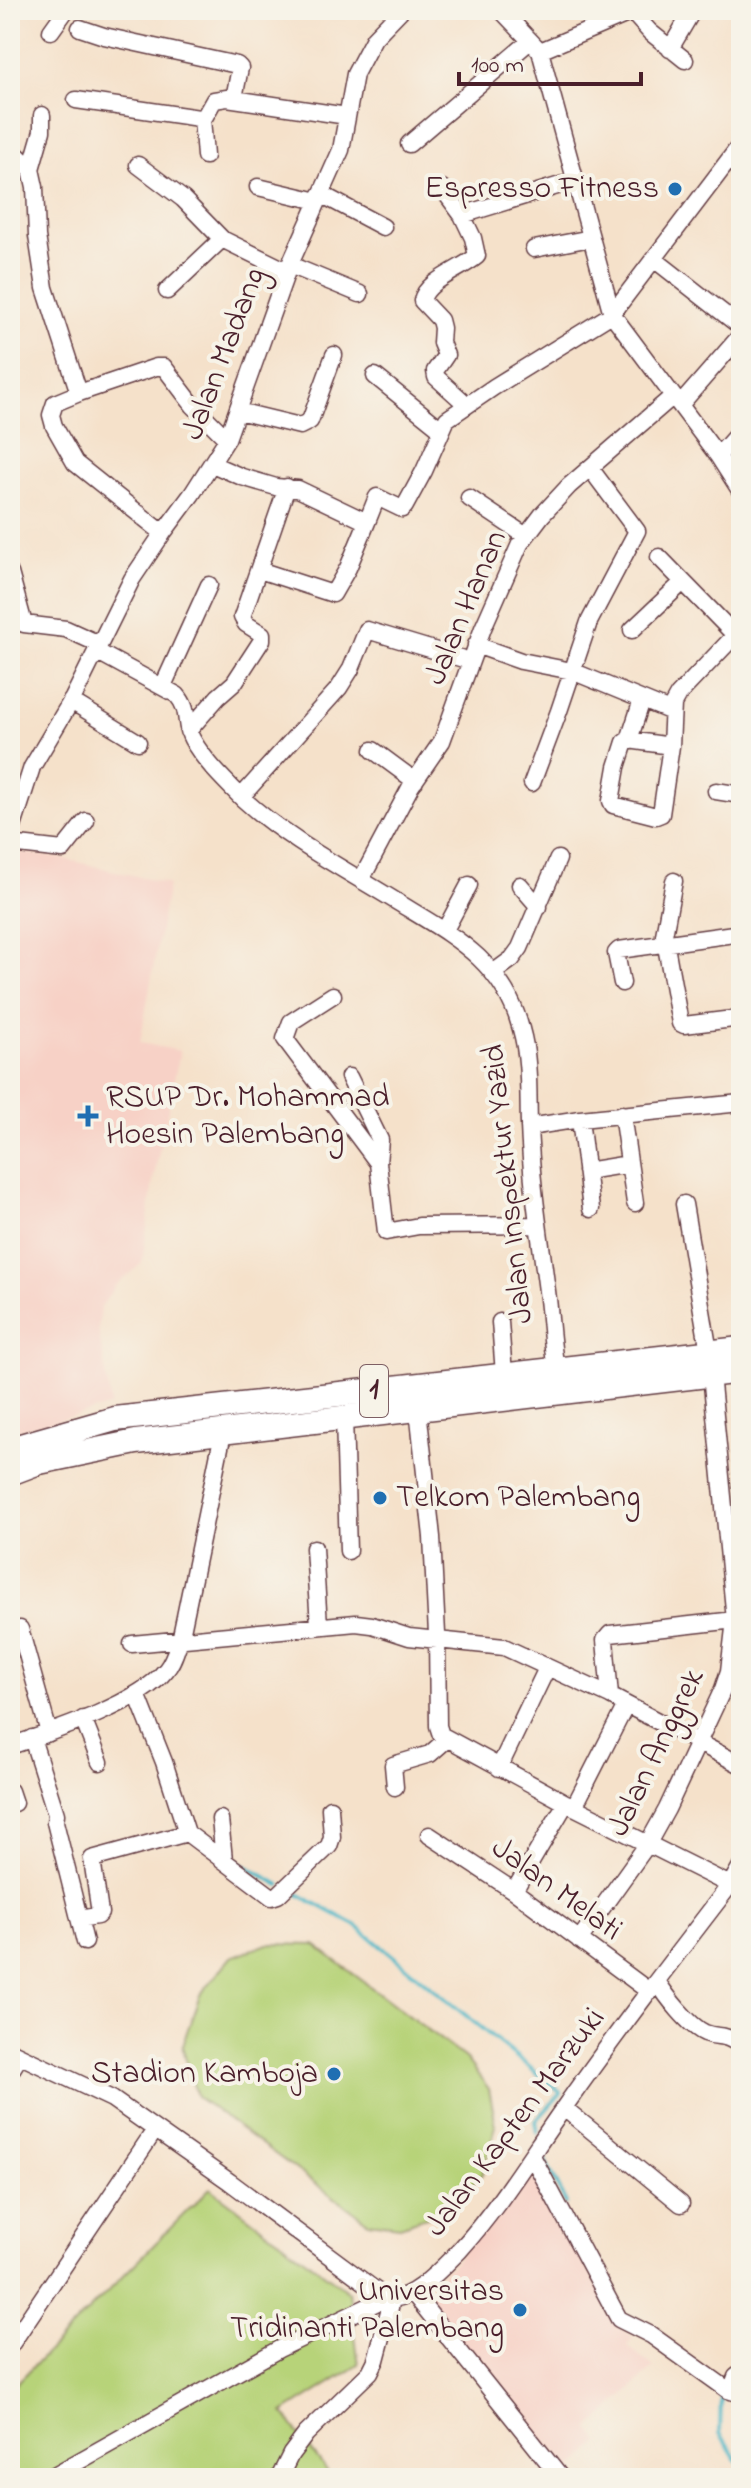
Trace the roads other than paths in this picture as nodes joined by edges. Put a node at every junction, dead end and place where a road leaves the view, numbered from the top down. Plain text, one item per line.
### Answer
1 (66, 10) edge
2 (501, 10) edge
3 (693, 10) edge
4 (634, 11) edge
5 (390, 14) edge
6 (80, 28) dead end
7 (51, 31) dead end
8 (535, 46) junction
9 (670, 49) junction
10 (685, 60) dead end
11 (234, 98) junction
12 (76, 100) dead end
13 (42, 115) dead end
14 (347, 116) junction
15 (202, 118) junction
16 (409, 144) dead end
17 (741, 144) edge
18 (10, 152) edge
19 (205, 156) dead end
20 (736, 163) edge
21 (138, 165) dead end
22 (31, 169) junction
23 (577, 180) junction
24 (258, 187) dead end
25 (442, 188) dead end
26 (319, 197) junction
27 (462, 215) junction
28 (383, 227) dead end
29 (591, 238) junction
30 (222, 239) junction
31 (534, 249) dead end
32 (654, 259) junction
33 (289, 268) junction
34 (167, 291) dead end
35 (360, 294) dead end
36 (612, 314) junction
37 (741, 327) edge
38 (741, 335) edge
39 (334, 355) dead end
40 (375, 376) dead end
41 (79, 393) junction
42 (677, 401) junction
43 (467, 405) junction
44 (238, 411) junction
45 (441, 429) junction
46 (741, 430) edge
47 (227, 439) junction
48 (718, 456) junction
49 (212, 464) junction
50 (590, 468) junction
51 (287, 487) junction
52 (741, 492) edge
53 (469, 498) dead end
54 (367, 522) junction
55 (163, 533) junction
56 (526, 536) junction
57 (659, 557) dead end
58 (259, 570) junction
59 (10, 573) edge
60 (683, 582) junction
61 (209, 585) dead end
62 (17, 624) edge
63 (632, 630) dead end
64 (739, 637) edge
65 (98, 648) junction
66 (473, 653) junction
67 (572, 671) junction
68 (163, 686) junction
69 (642, 700) junction
70 (71, 701) junction
71 (672, 712) junction
72 (188, 731) junction
73 (629, 740) junction
74 (138, 742) dead end
75 (671, 746) junction
76 (373, 750) dead end
77 (415, 781) junction
78 (532, 783) dead end
79 (716, 791) dead end
80 (741, 795) edge
81 (241, 797) junction
82 (86, 821) dead end
83 (10, 836) edge
84 (10, 844) edge
85 (558, 859) dead end
86 (361, 880) junction
87 (674, 881) dead end
88 (469, 885) dead end
89 (520, 885) dead end
90 (539, 907) junction
91 (445, 930) junction
92 (741, 933) edge
93 (665, 942) junction
94 (493, 973) junction
95 (622, 983) dead end
96 (333, 995) dead end
97 (741, 1018) edge
98 (349, 1077) dead end
99 (741, 1103) edge
100 (622, 1114) junction
101 (580, 1119) junction
102 (529, 1127) junction
103 (378, 1163) junction
104 (629, 1164) junction
105 (586, 1171) junction
106 (635, 1203) dead end
107 (684, 1204) dead end
108 (591, 1209) dead end
109 (538, 1225) junction
110 (500, 1322) dead end
111 (741, 1349) edge
112 (710, 1363) junction
113 (741, 1371) edge
114 (504, 1374) junction
115 (559, 1381) junction
116 (417, 1398) junction
117 (306, 1410) junction
118 (344, 1417) junction
119 (223, 1433) junction
120 (10, 1449) edge
121 (10, 1473) edge
122 (314, 1548) dead end
123 (348, 1551) dead end
124 (738, 1621) edge
125 (319, 1625) junction
126 (20, 1629) dead end
127 (180, 1639) junction
128 (437, 1640) junction
129 (132, 1644) dead end
130 (547, 1668) junction
131 (137, 1694) junction
132 (610, 1696) junction
133 (626, 1705) junction
134 (83, 1719) junction
135 (49, 1733) junction
136 (32, 1738) junction
137 (446, 1740) junction
138 (697, 1743) junction
139 (10, 1746) edge
140 (100, 1762) dead end
141 (741, 1765) edge
142 (499, 1768) junction
143 (395, 1787) dead end
144 (570, 1805) junction
145 (330, 1808) dead end
146 (220, 1819) dead end
147 (187, 1833) junction
148 (429, 1835) dead end
149 (647, 1845) junction
150 (224, 1860) junction
151 (741, 1866) edge
152 (730, 1885) junction
153 (514, 1891) junction
154 (79, 1919) junction
155 (579, 1940) junction
156 (85, 1942) dead end
157 (653, 1987) junction
158 (740, 2045) edge
159 (15, 2054) edge
160 (10, 2072) edge
161 (564, 2108) junction
162 (155, 2130) junction
163 (537, 2149) junction
164 (681, 2204) dead end
165 (413, 2293) junction
166 (389, 2299) junction
167 (17, 2320) edge
168 (10, 2346) edge
169 (741, 2373) edge
170 (736, 2393) edge
171 (49, 2478) edge
172 (279, 2478) edge
173 (561, 2478) edge

1 - 7 street
2 - 8 street
3 - 9 street
4 - 8 street
4 - 9 street
5 - 14 street, Jalan Madang
6 - 11 street
8 - 16 street
8 - 23 street
9 - 10 street
11 - 14 street
11 - 15 street
12 - 15 street
13 - 22 street
14 - 26 street, Jalan Madang
15 - 19 street
17 - 20 street
18 - 22 street
20 - 32 street
21 - 30 street
22 - 41 street
23 - 27 street
23 - 29 street
24 - 26 street
25 - 27 street
26 - 28 street
26 - 33 street, Jalan Madang
27 - 43 street
29 - 31 street
29 - 36 street
30 - 33 street
30 - 34 street
32 - 36 street
32 - 37 street
33 - 35 street
33 - 44 street, Jalan Madang
36 - 42 street
36 - 43 street
38 - 42 street, Jalan Hanan
39 - 44 street
40 - 45 street
41 - 47 street
41 - 55 street
42 - 48 street
42 - 50 street, Jalan Hanan
43 - 45 street
44 - 47 street, Jalan Madang
45 - 54 street
46 - 48 street
47 - 49 street, Jalan Madang
48 - 52 street
49 - 51 street
49 - 55 street, Jalan Madang
50 - 56 street, Jalan Hanan
50 - 67 street
51 - 54 street
51 - 58 street
53 - 56 street
54 - 58 street
55 - 65 street, Jalan Madang
56 - 66 street, Jalan Hanan
57 - 60 street
58 - 72 street
59 - 62 street
60 - 63 street
60 - 64 street
61 - 68 street
62 - 65 street
64 - 71 street
65 - 68 street
65 - 70 street, Jalan Madang
66 - 67 street
66 - 77 street, Jalan Hanan
66 - 81 street
67 - 69 street
67 - 78 street
68 - 72 street, Jalan Inspektur Yazid
69 - 71 street
69 - 73 street
70 - 74 street
70 - 83 street, Jalan Madang
71 - 75 street
72 - 81 street, Jalan Inspektur Yazid
73 - 75 street
73 - 75 street
76 - 77 street
77 - 86 street, Jalan Hanan
79 - 80 street
81 - 86 street, Jalan Inspektur Yazid
82 - 84 street
85 - 90 street
86 - 91 street, Jalan Inspektur Yazid
87 - 93 street
88 - 91 street
89 - 90 street
90 - 94 street
91 - 94 street, Jalan Inspektur Yazid
92 - 93 street
93 - 95 street
93 - 97 street
94 - 102 street, Jalan Inspektur Yazid
96 - 103 street
98 - 103 street
99 - 100 street
100 - 101 street
100 - 104 street
101 - 102 street
101 - 105 street
102 - 109 street, Jalan Inspektur Yazid
103 - 109 street
104 - 105 street
104 - 106 street
105 - 108 street
107 - 112 street, Jalan Anggrek
109 - 115 street, Jalan Inspektur Yazid
110 - 114 street
111 - 112 highway, 1
112 - 113 highway, 1
112 - 115 highway, 1
112 - 124 street, Jalan Anggrek
114 - 115 highway, 1
114 - 116 highway, 1
115 - 116 highway, 1
116 - 117 highway, 1
116 - 118 highway, 1
116 - 128 street
117 - 118 highway, 1
117 - 119 highway, 1
117 - 120 highway, 1
118 - 123 street
119 - 121 highway, 1
119 - 127 street
122 - 125 street
124 - 132 street
124 - 138 street, Jalan Anggrek
125 - 127 street
125 - 128 street
126 - 135 street
127 - 129 street
127 - 131 street
128 - 130 street
128 - 137 street
130 - 132 street
130 - 142 street
131 - 134 street
131 - 147 street
132 - 133 street
133 - 138 street
133 - 144 street
134 - 135 street
134 - 140 street
135 - 136 street
136 - 139 street
136 - 154 street
137 - 142 street
137 - 143 street
138 - 141 street
138 - 149 street, Jalan Anggrek
142 - 144 street
144 - 149 street
144 - 153 street
145 - 150 street
146 - 150 street
147 - 150 street
147 - 154 street
148 - 153 street, Jalan Melati
149 - 152 street
149 - 155 street, Jalan Anggrek
151 - 152 street, Jalan Kapten Marzuki
152 - 157 street, Jalan Kapten Marzuki
153 - 155 street, Jalan Melati
154 - 156 street
155 - 157 street, Jalan Melati
157 - 158 street, Jalan Melati
157 - 161 street, Jalan Kapten Marzuki
159 - 160 street
159 - 162 street
161 - 163 street, Jalan Kapten Marzuki
161 - 164 street
162 - 166 street
162 - 167 street
163 - 165 street, Jalan Kapten Marzuki
163 - 170 street
165 - 166 street, Jalan Kapten Marzuki
165 - 173 street
166 - 171 street, Jalan Kapten Marzuki
166 - 172 street
167 - 168 street
169 - 170 street

